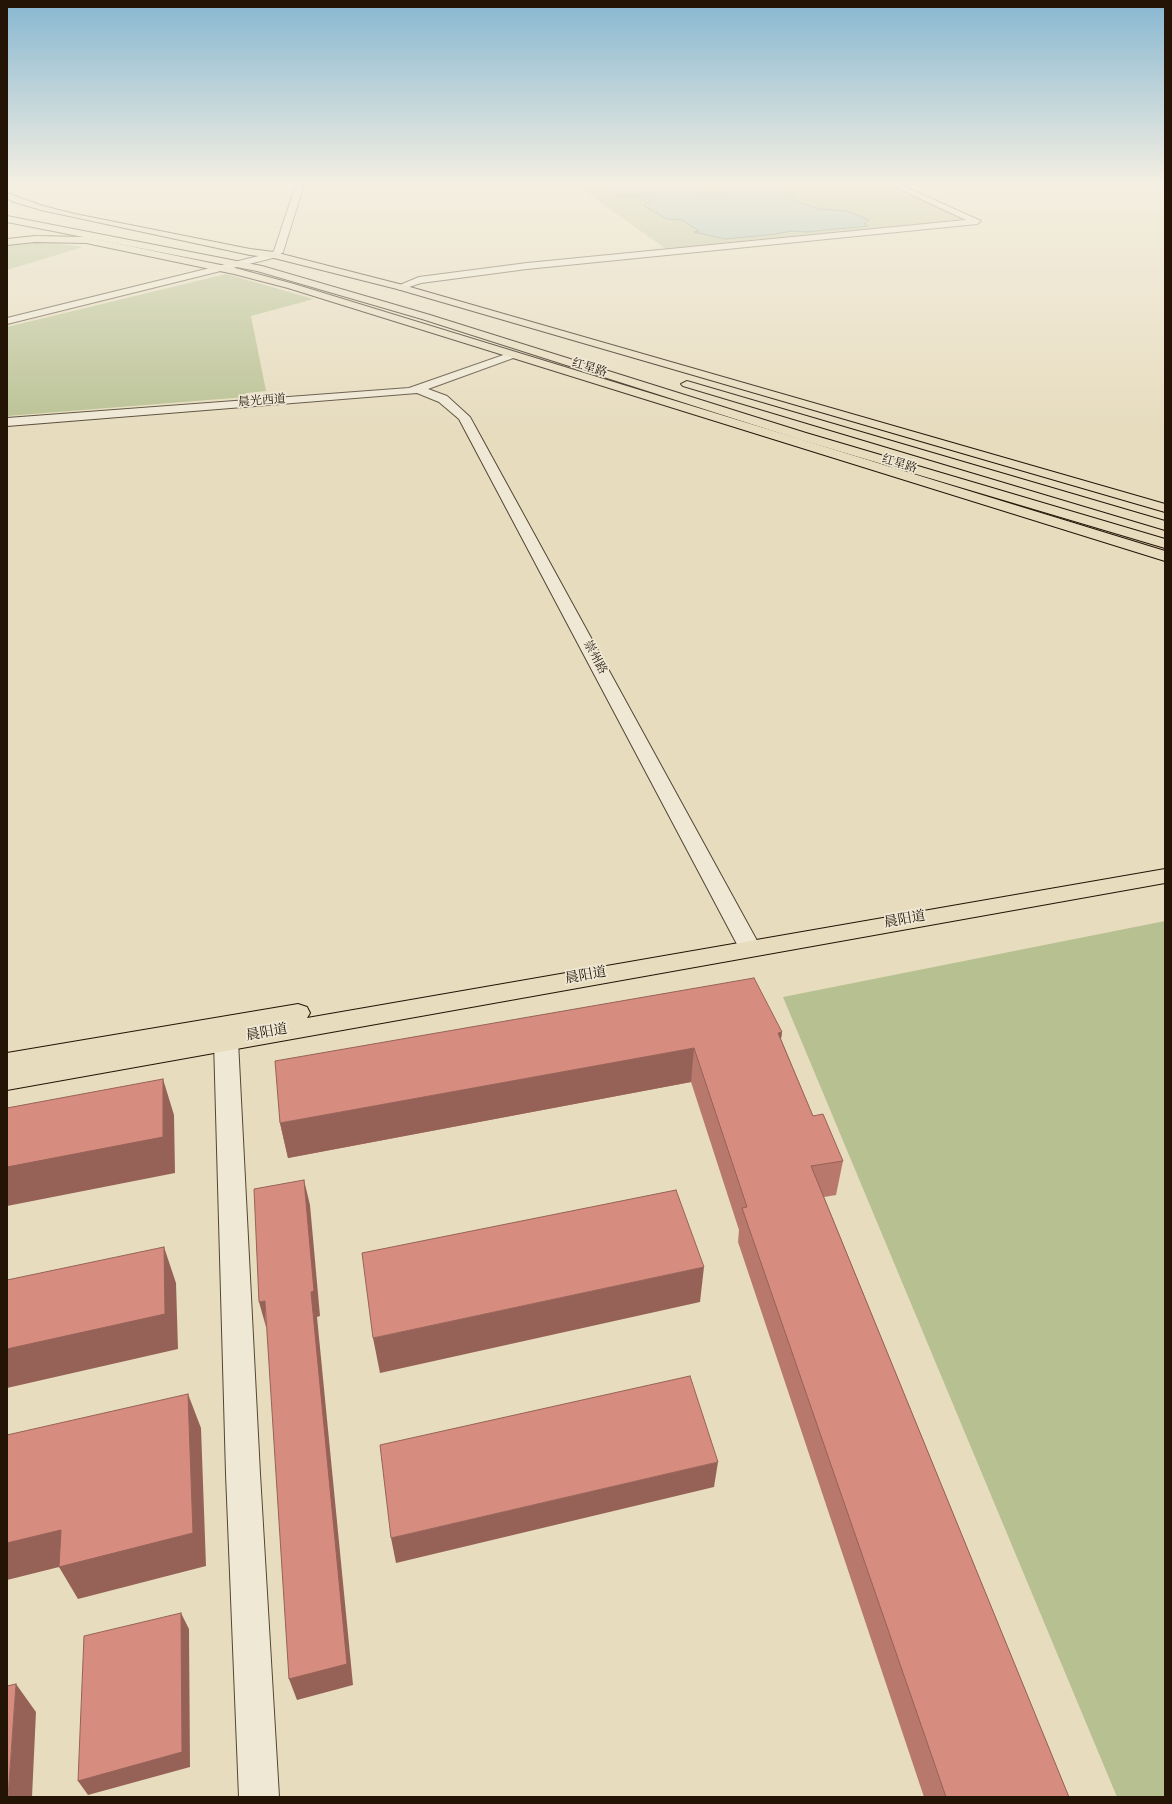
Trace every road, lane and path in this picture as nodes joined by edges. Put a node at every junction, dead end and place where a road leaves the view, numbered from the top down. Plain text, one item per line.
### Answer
1 (222, 268) joint
2 (280, 268) edge
3 (294, 268) edge
4 (326, 268) edge
5 (510, 268) edge
6 (400, 287) junction
7 (7, 320) edge
8 (532, 338) dead end
9 (512, 355) junction
10 (677, 381) dead end
11 (417, 389) junction
12 (7, 422) edge
13 (1165, 508) edge
14 (1165, 526) edge
15 (1165, 544) edge
16 (1165, 556) edge
17 (1165, 865) edge
18 (1165, 876) edge
19 (747, 942) junction
20 (226, 1041) junction
21 (7, 1062) edge
22 (7, 1080) edge
23 (259, 1797) edge

1 - 7 street
1 - 9 main road
2 - 15 main road, 红星路
3 - 8 main road, 红星路
4 - 6 main road
5 - 6 street
6 - 13 main road
9 - 11 street, 晨光西道
9 - 16 main road
10 - 14 main road, 红星路
11 - 12 street, 晨光西道
11 - 19 street, 崇州路
17 - 19 main road, 晨阳道
18 - 19 main road, 晨阳道
19 - 20 main road, 晨阳道
19 - 21 main road, 晨阳道
20 - 22 main road, 晨阳道
20 - 23 street

